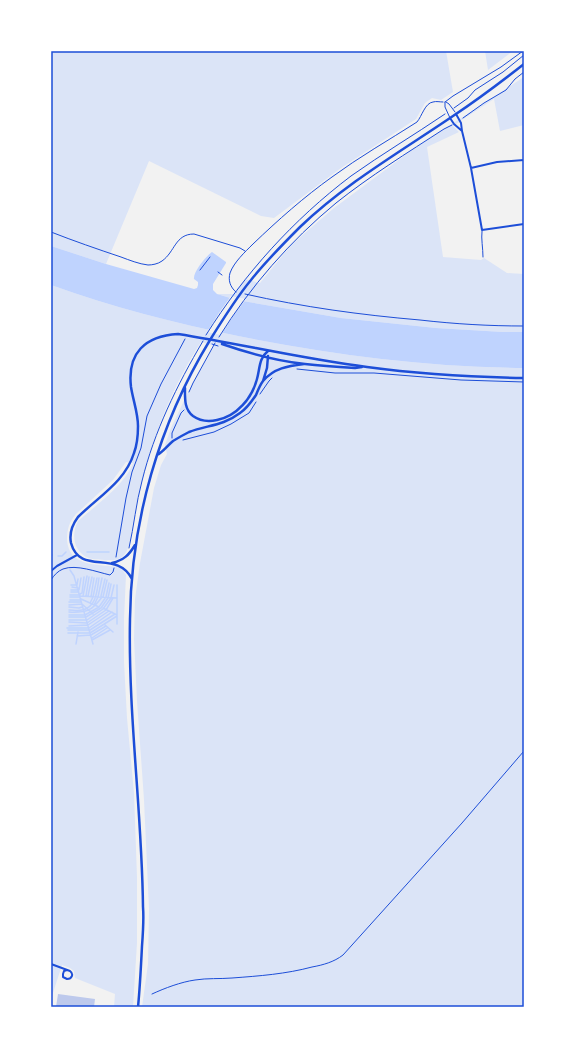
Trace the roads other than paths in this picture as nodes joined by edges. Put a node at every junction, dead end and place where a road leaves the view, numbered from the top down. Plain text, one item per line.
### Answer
1 (523, 51) edge
2 (524, 64) edge
3 (445, 102) junction
4 (456, 114) junction
5 (450, 118) junction
6 (462, 131) junction
7 (524, 160) edge
8 (471, 168) junction
9 (524, 224) edge
10 (482, 230) junction
11 (483, 256) dead end
12 (214, 341) junction
13 (267, 352) junction
14 (262, 356) junction
15 (268, 357) junction
16 (304, 364) junction
17 (366, 367) junction
18 (524, 378) edge
19 (263, 381) junction
20 (185, 386) junction
21 (156, 456) junction
22 (136, 544) junction
23 (77, 555) junction
24 (111, 563) junction
25 (51, 571) edge
26 (132, 579) junction
27 (51, 964) edge
28 (67, 970) junction
29 (138, 1007) edge

1 - 3 lane
2 - 4 main road
3 - 4 lane
3 - 5 lane
4 - 5 main road
4 - 6 street
5 - 6 street
5 - 20 main road
6 - 8 street
7 - 8 street
8 - 10 street
9 - 10 street
10 - 11 lane
12 - 13 main road
12 - 14 main road
12 - 23 main road
13 - 14 main road
13 - 15 main road
13 - 17 main road
14 - 15 main road
14 - 20 main road
15 - 16 main road
15 - 19 main road
16 - 17 main road
16 - 19 main road
17 - 18 main road
19 - 21 main road
20 - 21 main road
21 - 22 main road
22 - 24 main road
22 - 26 main road
23 - 24 main road
23 - 25 street
24 - 26 main road
26 - 29 main road
27 - 28 street
28 - 28 street

